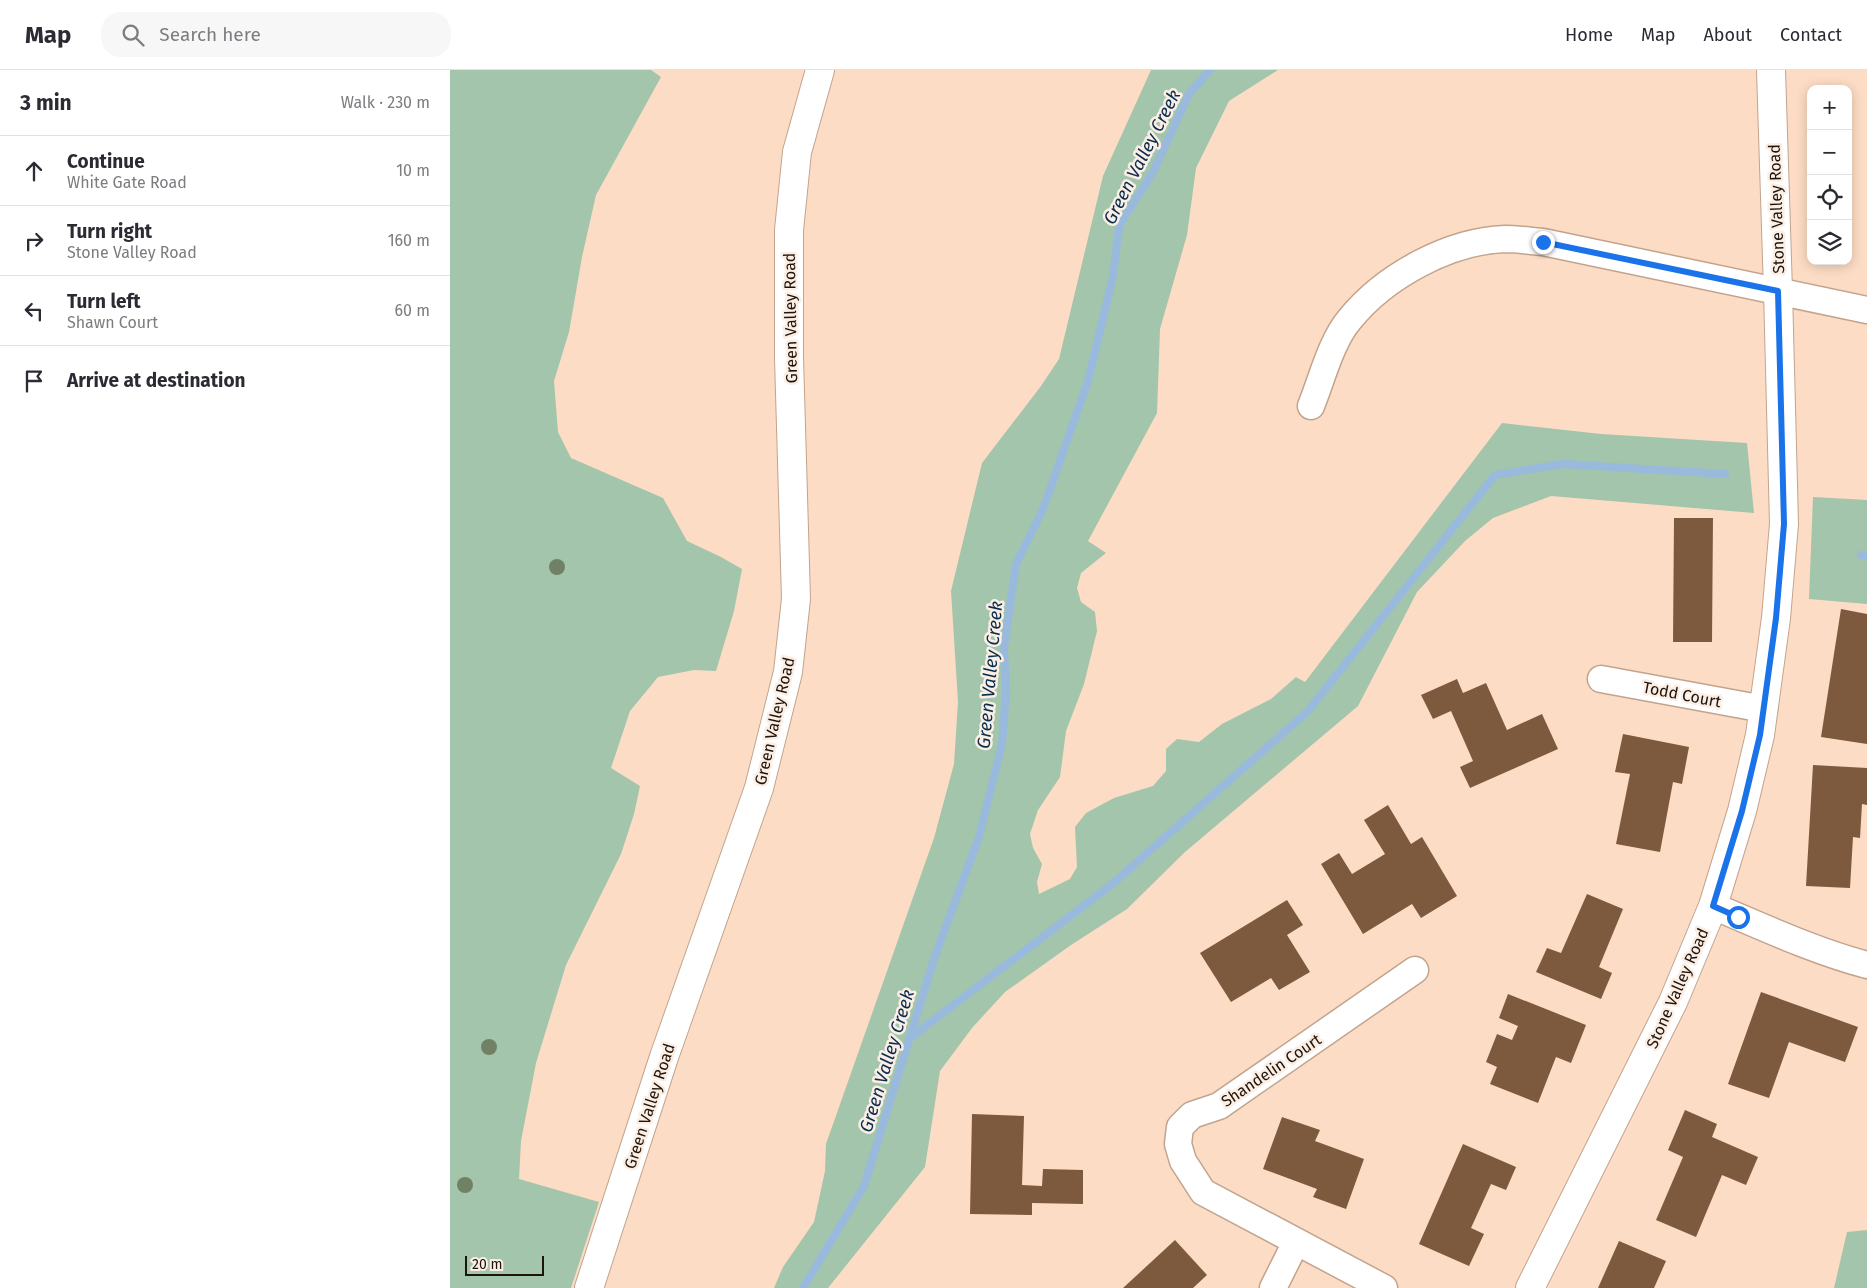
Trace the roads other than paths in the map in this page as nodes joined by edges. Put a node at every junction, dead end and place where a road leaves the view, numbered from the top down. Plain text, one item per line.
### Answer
1 (820, 70) edge
2 (1771, 70) edge
3 (1778, 291) junction
4 (1867, 310) edge
5 (1311, 406) dead end
6 (1601, 679) dead end
7 (1764, 709) junction
8 (1713, 906) junction
9 (1867, 965) edge
10 (1415, 970) dead end
11 (1296, 1242) junction
12 (589, 1288) edge
13 (1273, 1288) edge
14 (1384, 1288) edge
15 (1530, 1288) edge

1 - 12 street, Green Valley Road
2 - 3 street, Stone Valley Road
3 - 4 street
3 - 5 street
3 - 7 street, Stone Valley Road
6 - 7 street, Todd Court
7 - 8 street, Stone Valley Road
8 - 9 street
8 - 15 street, Stone Valley Road
10 - 11 street, Shandelin Court
11 - 13 street
11 - 14 street, Shandelin Court

